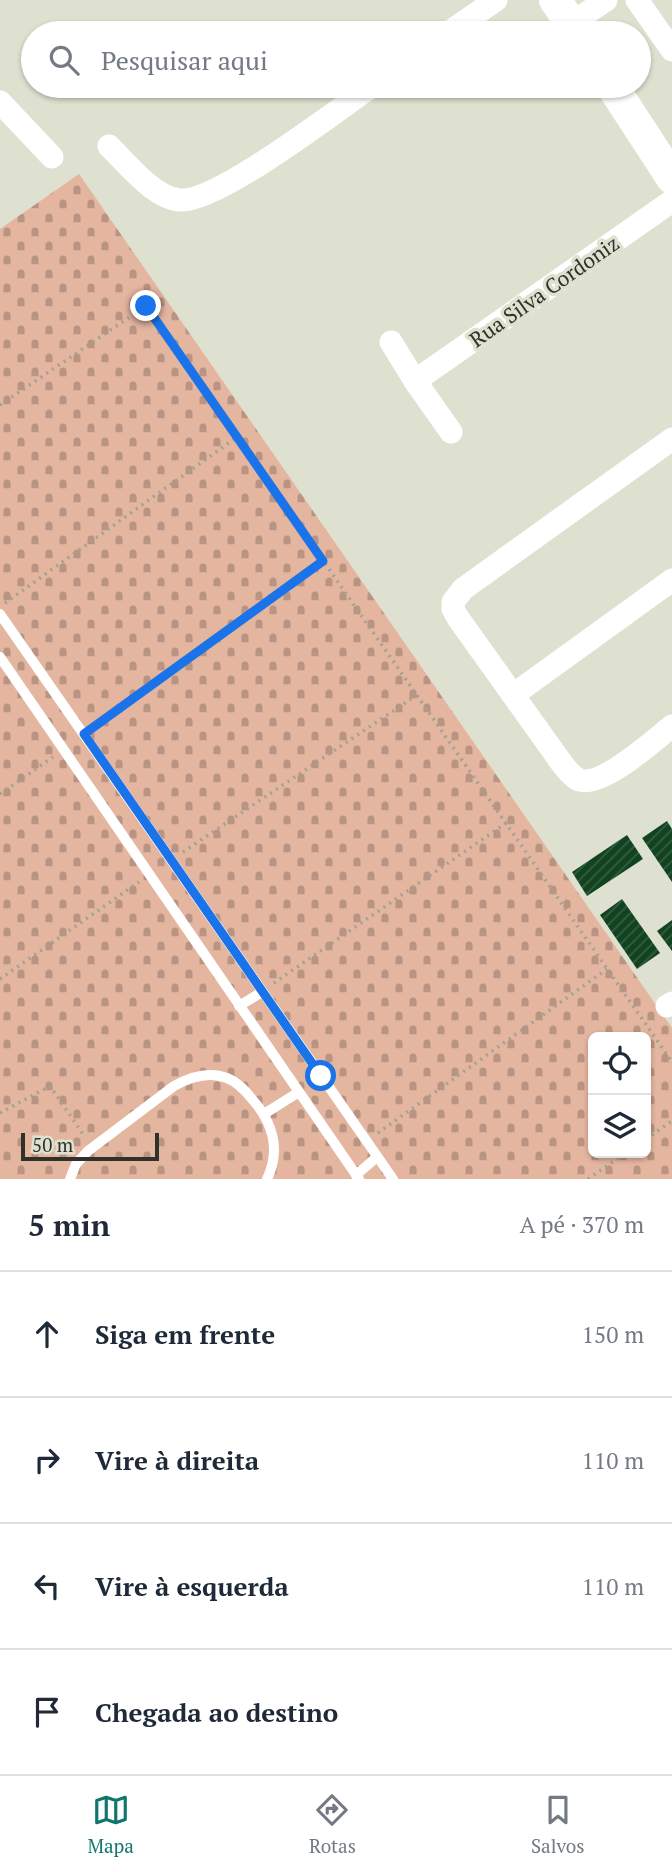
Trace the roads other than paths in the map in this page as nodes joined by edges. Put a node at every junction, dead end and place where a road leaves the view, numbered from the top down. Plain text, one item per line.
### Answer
1 (496, 0) edge
2 (606, 0) edge
3 (637, 0) edge
4 (568, 19) edge
5 (465, 21) edge
6 (672, 50) edge
7 (355, 98) edge
8 (620, 98) edge
9 (0, 102) edge
10 (109, 146) dead end
11 (52, 158) dead end
12 (672, 178) edge
13 (672, 201) edge
14 (391, 342) dead end
15 (415, 381) junction
16 (451, 432) dead end
17 (672, 439) edge
18 (672, 580) edge
19 (0, 614) edge
20 (0, 657) edge
21 (513, 695) junction
22 (672, 726) edge
23 (262, 992) junction
24 (239, 1006) junction
25 (299, 1092) junction
26 (264, 1114) junction
27 (377, 1157) junction
28 (357, 1177) edge
29 (70, 1179) edge
30 (267, 1179) edge
31 (393, 1179) edge

1 - 5 street
2 - 4 street
3 - 6 street
7 - 10 street
8 - 12 main road
9 - 11 street
13 - 15 street, Rua Silva Cordoniz
14 - 15 street
15 - 16 street
17 - 21 street
18 - 21 street
19 - 23 lane
20 - 24 lane
21 - 22 street
23 - 24 lane
23 - 27 lane
24 - 25 lane
25 - 26 lane
25 - 28 lane
26 - 29 lane
26 - 30 lane
27 - 28 lane
27 - 31 lane

